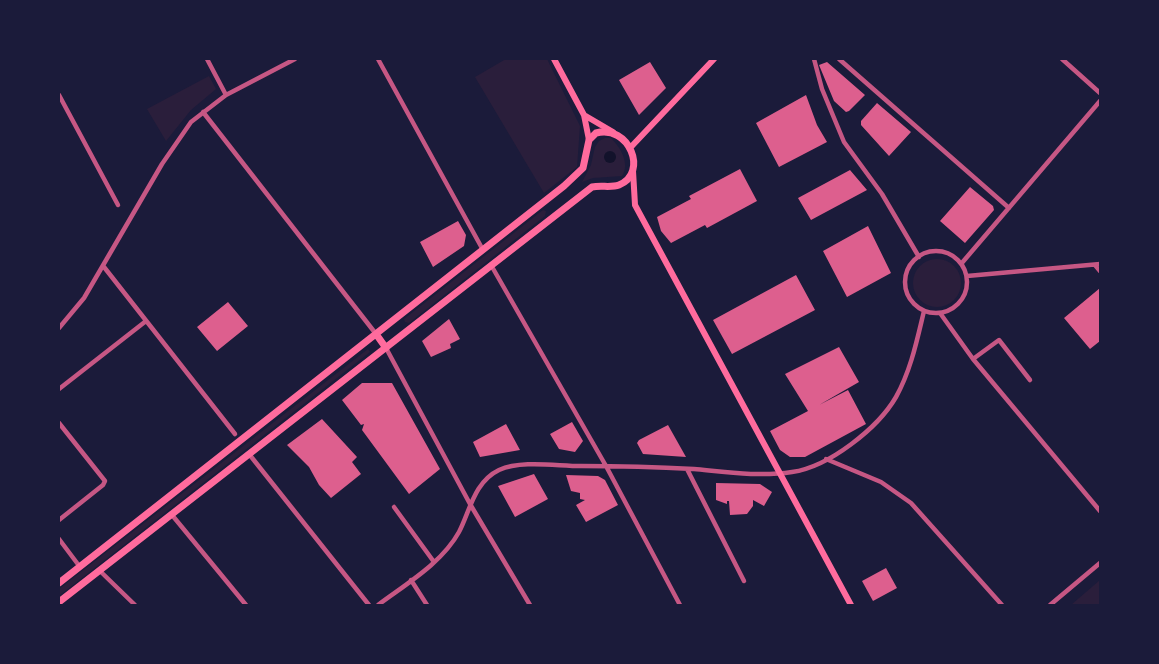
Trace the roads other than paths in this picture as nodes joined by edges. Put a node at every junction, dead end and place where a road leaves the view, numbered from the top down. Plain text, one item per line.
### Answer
1 (207, 59) edge
2 (295, 59) edge
3 (378, 59) edge
4 (554, 59) edge
5 (714, 59) edge
6 (814, 59) edge
7 (839, 59) edge
8 (1062, 59) edge
9 (1100, 93) edge
10 (59, 95) edge
11 (226, 95) junction
12 (1100, 102) edge
13 (203, 112) junction
14 (584, 115) junction
15 (613, 132) junction
16 (589, 140) junction
17 (630, 148) junction
18 (633, 171) junction
19 (118, 205) dead end
20 (1009, 208) junction
21 (483, 250) junction
22 (919, 257) junction
23 (961, 264) junction
24 (1098, 264) edge
25 (491, 265) junction
26 (104, 267) junction
27 (1100, 271) edge
28 (966, 276) junction
29 (924, 311) junction
30 (940, 313) junction
31 (146, 320) junction
32 (59, 328) edge
33 (376, 334) junction
34 (386, 348) junction
35 (973, 359) junction
36 (1030, 380) dead end
37 (59, 389) edge
38 (59, 423) edge
39 (236, 434) dead end
40 (249, 454) junction
41 (826, 459) junction
42 (606, 466) junction
43 (687, 469) junction
44 (781, 473) junction
45 (470, 504) junction
46 (394, 507) dead end
47 (1100, 511) edge
48 (172, 515) junction
49 (59, 520) edge
50 (59, 539) edge
51 (434, 562) junction
52 (1100, 562) edge
53 (80, 566) junction
54 (100, 571) junction
55 (411, 580) junction
56 (744, 581) dead end
57 (59, 583) edge
58 (59, 602) edge
59 (134, 605) edge
60 (246, 605) edge
61 (369, 605) edge
62 (378, 605) edge
63 (427, 605) edge
64 (530, 605) edge
65 (680, 605) edge
66 (851, 605) edge
67 (1002, 605) edge
68 (1050, 605) edge

1 - 11 street
2 - 11 street
3 - 21 street
4 - 14 main road
5 - 17 main road
6 - 22 street
7 - 20 street
8 - 9 street
10 - 19 street
11 - 13 street
12 - 20 street
13 - 26 street
13 - 33 street
14 - 15 main road
14 - 16 main road
15 - 16 main road
15 - 17 main road
16 - 21 main road
17 - 18 main road
18 - 25 main road
18 - 44 main road
20 - 23 street
21 - 33 main road
22 - 23 street
22 - 29 street
23 - 28 street
24 - 27 street
24 - 28 street
25 - 34 main road
25 - 42 street
26 - 31 street
26 - 32 street
28 - 30 street
29 - 30 street
29 - 41 street
30 - 35 street
31 - 37 street
31 - 39 street
33 - 34 main road
33 - 53 main road
34 - 40 main road
34 - 45 street
35 - 36 street
35 - 47 street
38 - 49 street
40 - 48 main road
40 - 61 street
41 - 44 street
41 - 67 street
42 - 43 street
42 - 45 street
42 - 65 street
43 - 44 street
43 - 56 street
44 - 66 main road
45 - 51 street
45 - 64 street
46 - 51 street
48 - 54 main road
48 - 60 street
50 - 53 street
51 - 55 street
52 - 68 street
53 - 57 main road
54 - 58 main road
54 - 59 street
55 - 62 street
55 - 63 street

